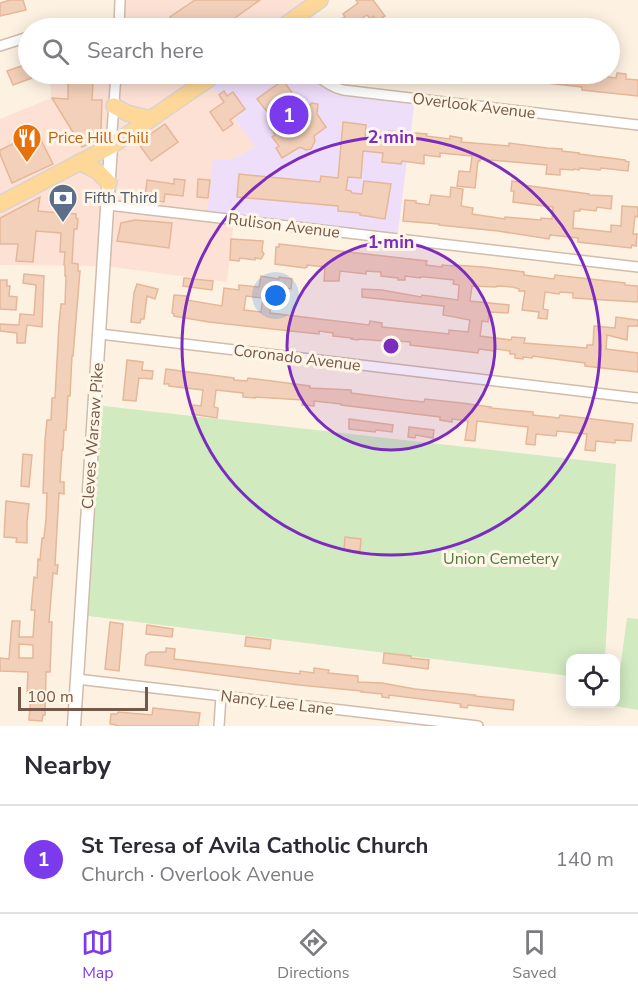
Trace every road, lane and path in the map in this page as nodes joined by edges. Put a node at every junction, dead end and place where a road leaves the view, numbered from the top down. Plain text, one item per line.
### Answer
1 (120, 0) edge
2 (320, 0) edge
3 (119, 18) edge
4 (295, 18) edge
5 (18, 40) edge
6 (0, 46) edge
7 (115, 84) edge
8 (202, 84) edge
9 (328, 84) edge
10 (114, 106) junction
11 (151, 119) junction
12 (638, 125) edge
13 (111, 146) junction
14 (79, 162) junction
15 (109, 183) junction
16 (0, 204) edge
17 (108, 206) junction
18 (638, 267) edge
19 (100, 334) junction
20 (638, 398) edge
21 (77, 679) junction
22 (221, 696) junction
23 (74, 726) edge
24 (219, 726) edge
25 (478, 726) edge

1 - 3 street
2 - 4 main road
5 - 6 street
7 - 10 street
8 - 11 main road
9 - 12 street, Overlook Avenue
10 - 11 main road
10 - 13 street
11 - 13 main road
13 - 14 main road
13 - 15 street, Cleves Warsaw Pike
14 - 15 main road
14 - 16 main road
15 - 17 street, Cleves Warsaw Pike
17 - 18 street, Rulison Avenue
17 - 19 street, Cleves Warsaw Pike
19 - 20 street, Coronado Avenue
19 - 21 street, Cleves Warsaw Pike
21 - 22 street, Nancy Lee Lane
21 - 23 street, Cleves Warsaw Pike
22 - 24 street
22 - 25 street, Nancy Lee Lane

